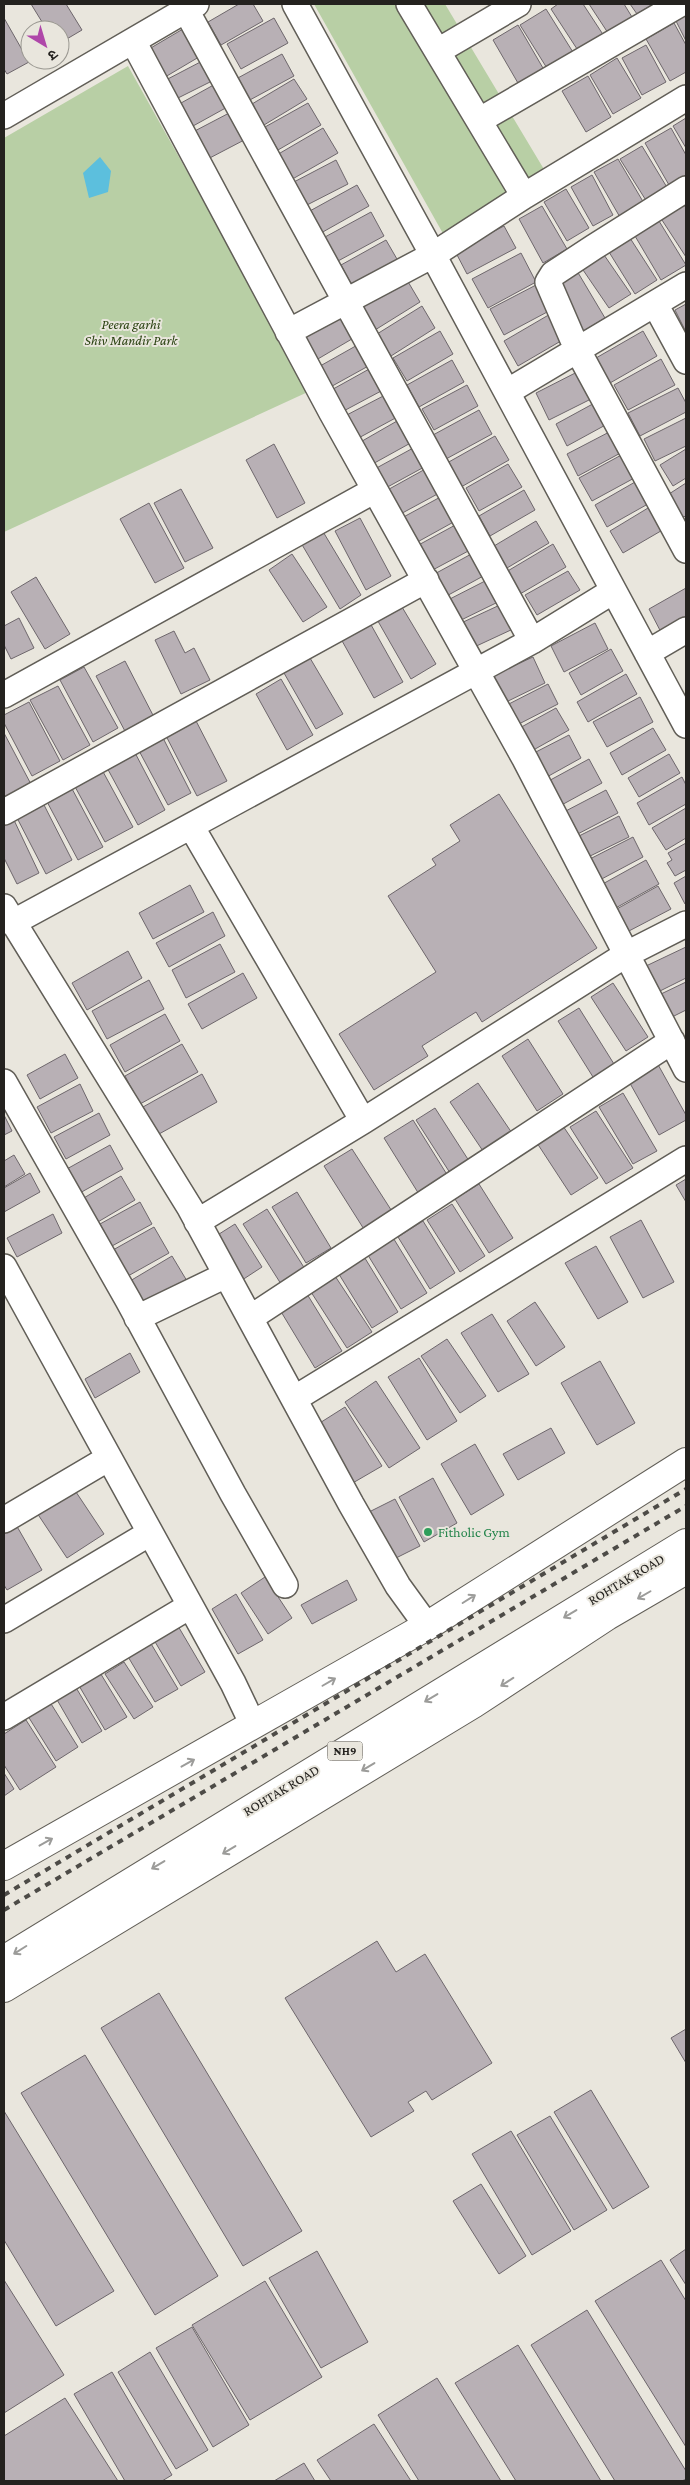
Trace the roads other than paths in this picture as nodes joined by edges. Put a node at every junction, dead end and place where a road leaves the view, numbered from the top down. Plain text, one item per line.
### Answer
1 (295, 4) edge
2 (409, 4) edge
3 (518, 4) edge
4 (680, 4) edge
5 (191, 7) edge
6 (133, 41) junction
7 (438, 51) junction
8 (686, 98) edge
9 (4, 116) edge
10 (480, 120) junction
11 (686, 189) edge
12 (524, 196) junction
13 (433, 255) junction
14 (686, 285) edge
15 (346, 302) junction
16 (655, 304) junction
17 (288, 332) junction
18 (577, 350) junction
19 (686, 361) edge
20 (507, 392) junction
21 (374, 490) junction
22 (686, 550) edge
23 (426, 580) junction
24 (613, 591) junction
25 (686, 630) edge
26 (532, 641) junction
27 (647, 653) junction
28 (476, 671) junction
29 (4, 694) edge
30 (686, 726) edge
31 (4, 812) edge
32 (191, 826) junction
33 (8, 915) edge
34 (686, 924) edge
35 (627, 954) junction
36 (672, 1041) junction
37 (686, 1069) edge
38 (4, 1082) edge
39 (363, 1121) junction
40 (686, 1159) edge
41 (197, 1222) junction
42 (4, 1267) edge
43 (226, 1275) junction
44 (137, 1318) junction
45 (250, 1318) junction
46 (294, 1399) junction
47 (109, 1458) junction
48 (686, 1462) edge
49 (4, 1520) edge
50 (150, 1532) junction
51 (686, 1542) edge
52 (686, 1570) edge
53 (285, 1585) dead end
54 (190, 1606) junction
55 (4, 1620) edge
56 (427, 1626) junction
57 (4, 1717) edge
58 (253, 1726) junction
59 (4, 1866) edge
60 (4, 1960) edge
61 (4, 1988) edge

1 - 13 street
2 - 7 street
3 - 7 street
4 - 10 street
5 - 6 street
5 - 15 street
6 - 9 street
6 - 17 street
7 - 10 street
8 - 12 street
10 - 12 street
11 - 18 street
12 - 13 street
13 - 15 street
13 - 20 street
14 - 16 street
15 - 17 street
15 - 26 street
16 - 18 street
16 - 19 street
17 - 21 street
18 - 20 street
18 - 22 street
20 - 24 street
21 - 23 street
21 - 29 street
23 - 28 street
23 - 31 street
24 - 26 street
24 - 27 street
25 - 27 street
26 - 28 street
27 - 30 street
28 - 32 street
28 - 35 street
32 - 33 street
32 - 39 street
33 - 41 street
34 - 35 street
35 - 36 street
35 - 39 street
36 - 37 street
36 - 45 street
38 - 44 street
39 - 41 street
40 - 46 street
41 - 43 street
42 - 47 street
43 - 44 street
43 - 45 street
44 - 53 street
45 - 46 street
46 - 56 street
47 - 49 street
47 - 50 street
56 -> 48 main road
50 - 54 street
50 - 55 street
51 -> 60 main road, ROHTAK ROAD / NH9
52 -> 61 main road
54 - 57 street
54 - 58 street
58 -> 56 main road
59 -> 58 main road

